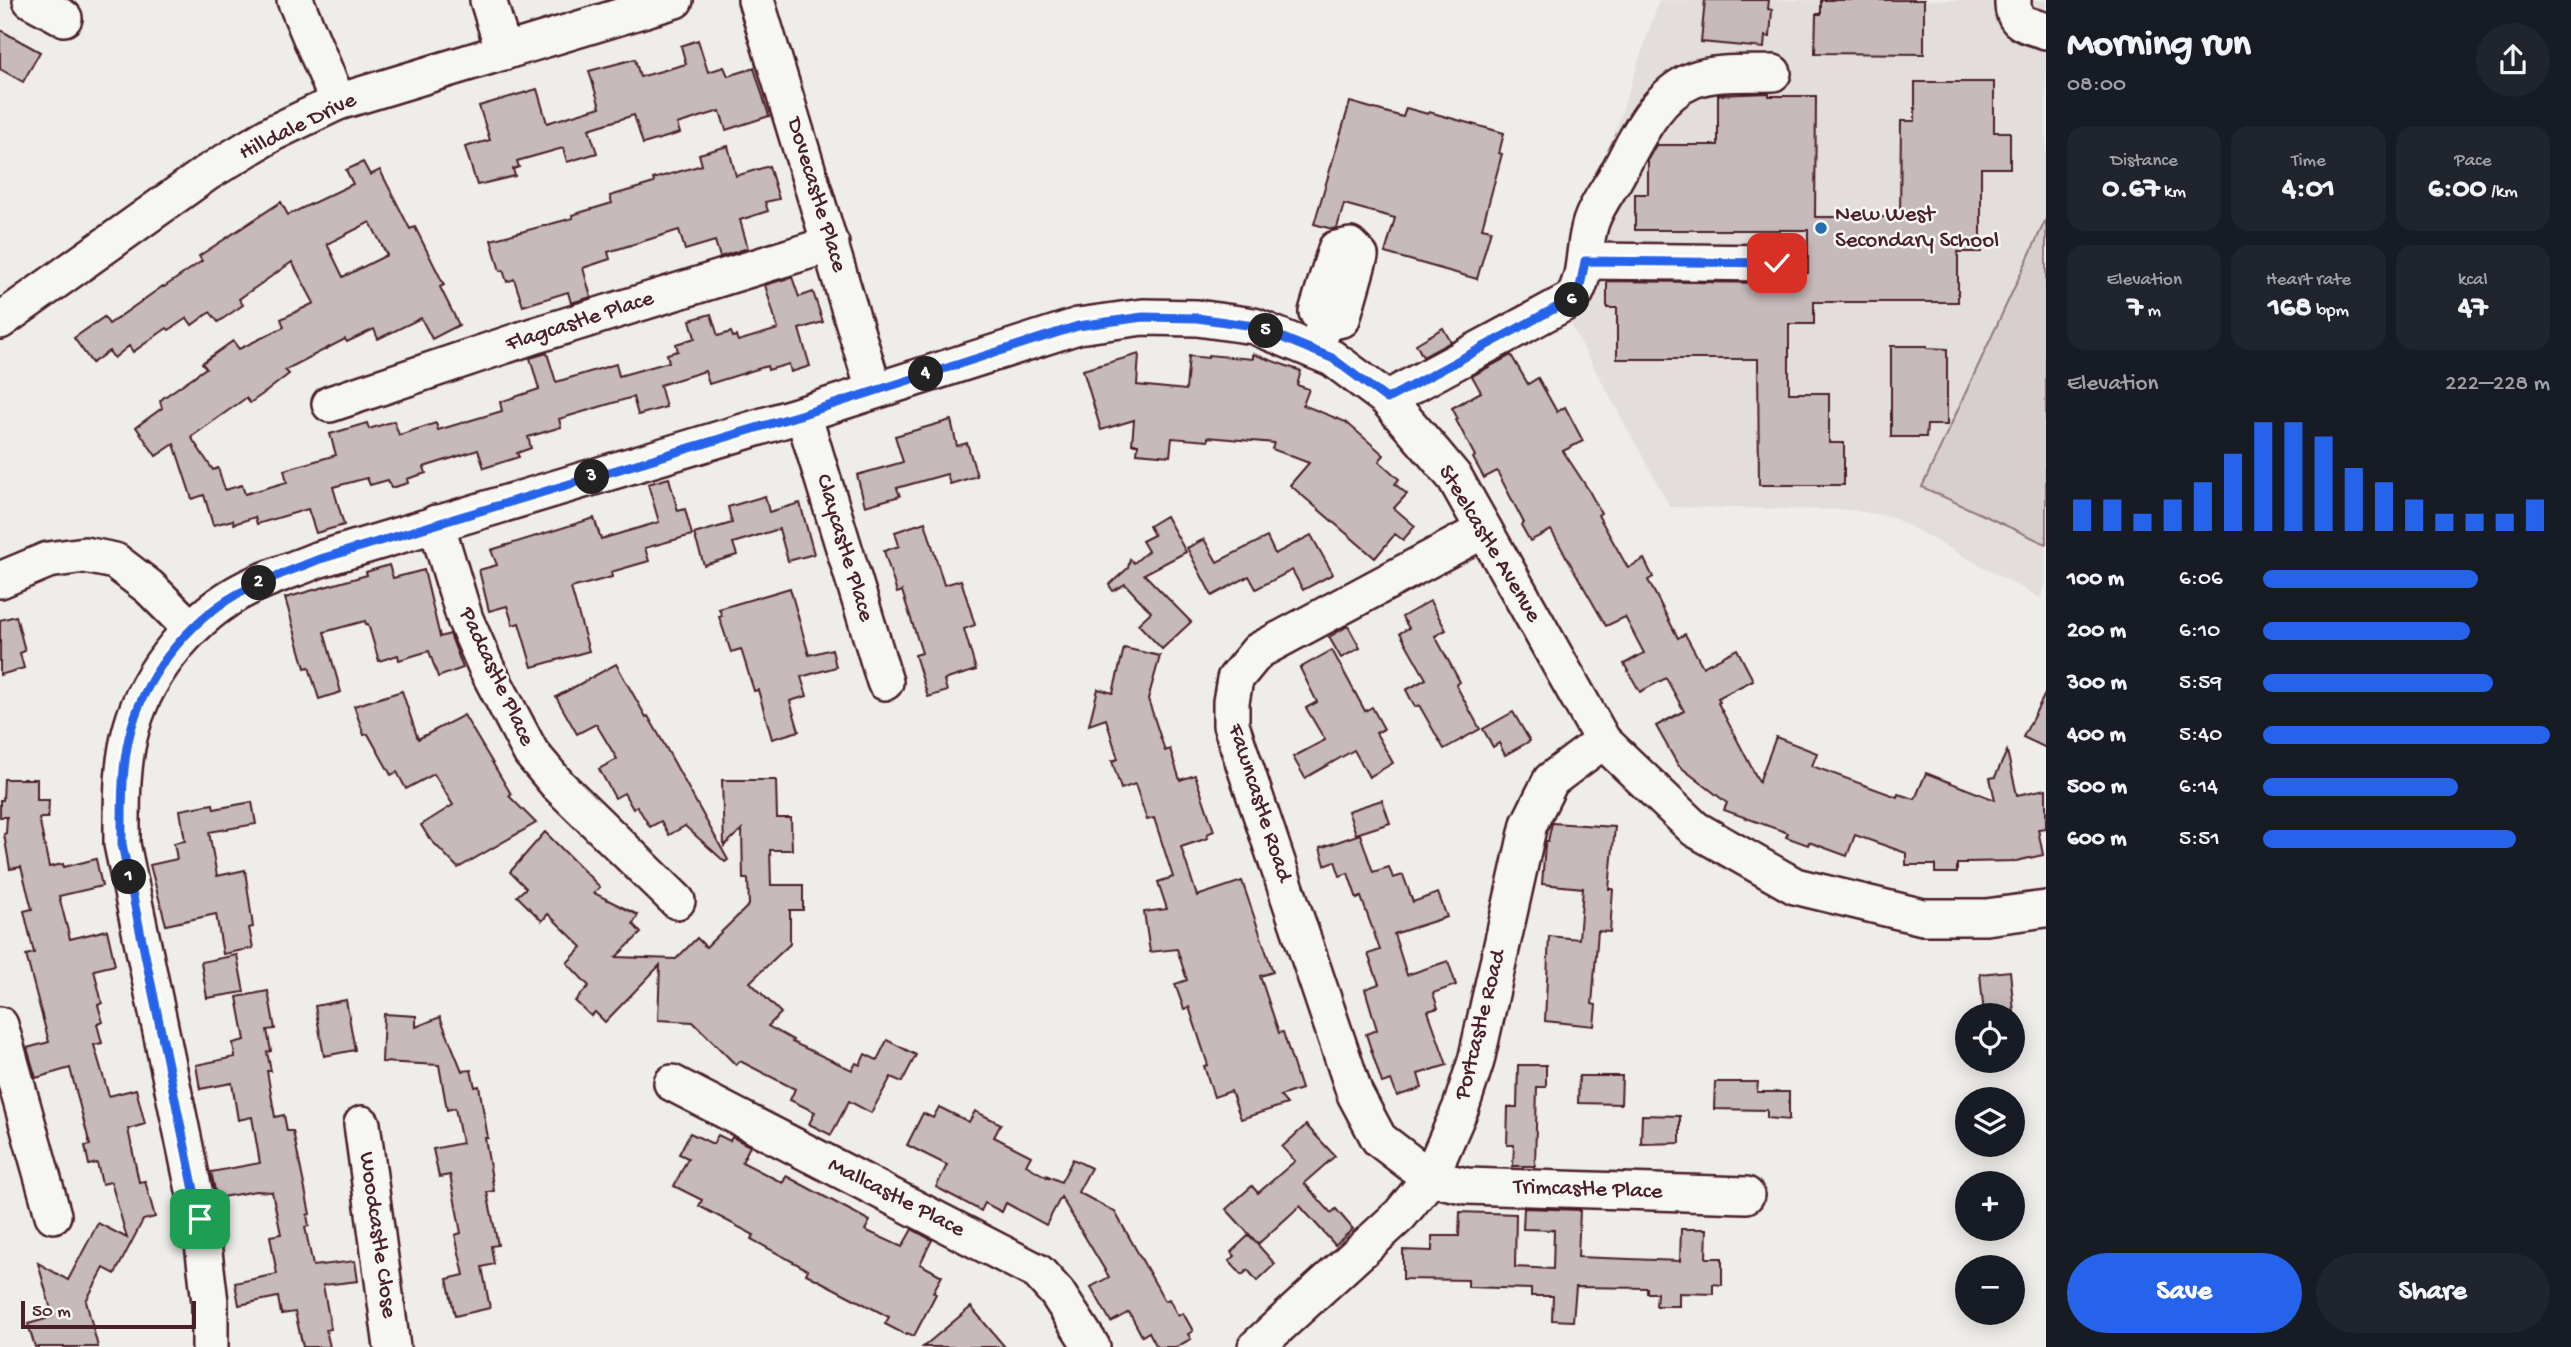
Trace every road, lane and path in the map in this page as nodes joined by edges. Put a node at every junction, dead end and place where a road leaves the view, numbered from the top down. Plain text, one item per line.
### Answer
1 (31, 0) edge
2 (295, 0) edge
3 (488, 0) edge
4 (675, 0) edge
5 (756, 0) edge
6 (2013, 0) edge
7 (64, 18) dead end
8 (2046, 31) edge
9 (504, 52) junction
10 (1773, 73) dead end
11 (338, 103) junction
12 (831, 244) junction
13 (1585, 261) junction
14 (1777, 263) dead end
15 (0, 321) edge
16 (874, 390) junction
17 (1387, 399) junction
18 (330, 404) dead end
19 (803, 414) junction
20 (436, 523) junction
21 (1484, 530) junction
22 (0, 580) edge
23 (190, 628) junction
24 (885, 682) dead end
25 (1603, 741) junction
26 (677, 901) dead end
27 (2046, 909) edge
28 (0, 1025) edge
29 (672, 1083) dead end
30 (362, 1124) dead end
31 (1430, 1178) junction
32 (1746, 1195) dead end
33 (53, 1215) dead end
34 (210, 1347) edge
35 (392, 1347) edge
36 (1092, 1347) edge
37 (1256, 1347) edge

1 - 7 street
2 - 11 street
3 - 9 street
4 - 9 street, Hilldale Drive
5 - 12 street, Dovecastle Place
6 - 8 street
9 - 11 street, Hilldale Drive
10 - 13 street
11 - 15 street, Hilldale Drive
12 - 16 street, Dovecastle Place
12 - 18 street, Flagcastle Place
13 - 14 street
13 - 17 street
16 - 17 street, Steelcastle Avenue
16 - 19 street, Steelcastle Avenue
17 - 21 street, Steelcastle Avenue
19 - 20 street, Steelcastle Avenue
19 - 24 street, Claycastle Place
20 - 23 street, Steelcastle Avenue
20 - 26 street, Padcastle Place
21 - 25 street, Steelcastle Avenue
21 - 31 street, Fawncastle Road
22 - 23 street
23 - 34 street, Steelcastle Avenue
25 - 27 street, Steelcastle Avenue
25 - 31 street, Portcastle Road
28 - 33 street
29 - 36 street, Mallcastle Place
30 - 35 street, Woodcastle Close
31 - 32 street, Trimcastle Place
31 - 37 street, Portcastle Road

